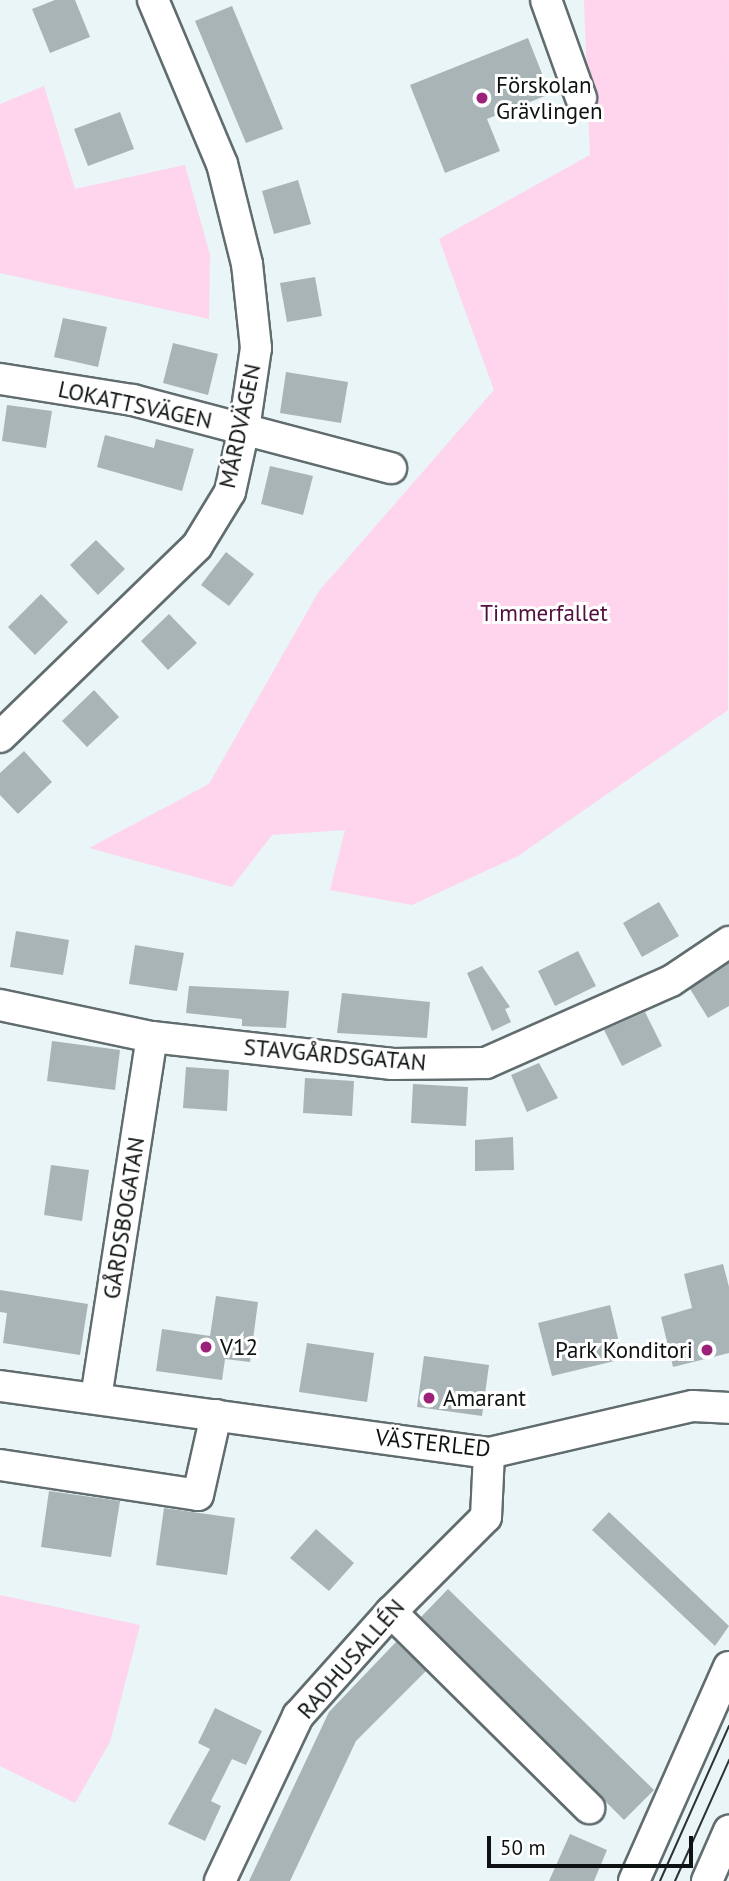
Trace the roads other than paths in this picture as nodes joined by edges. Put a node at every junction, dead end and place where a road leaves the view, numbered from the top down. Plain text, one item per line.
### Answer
1 (153, 0) edge
2 (546, 0) edge
3 (580, 98) dead end
4 (0, 379) edge
5 (244, 429) junction
6 (391, 468) dead end
7 (0, 737) edge
8 (729, 942) edge
9 (0, 1005) edge
10 (152, 1037) junction
11 (0, 1386) edge
12 (96, 1398) junction
13 (729, 1408) edge
14 (216, 1415) junction
15 (489, 1453) junction
16 (0, 1465) edge
17 (391, 1612) junction
18 (729, 1667) edge
19 (589, 1808) dead end
20 (729, 1831) edge
21 (220, 1881) edge
22 (634, 1881) edge
23 (707, 1881) edge

1 - 5 street, MÅRDVÄGEN
2 - 3 street
4 - 5 street, LOKATTSVÄGEN
5 - 6 street, LOKATTSVÄGEN
5 - 7 street, MÅRDVÄGEN
8 - 10 street, STAVGÅRDSGATAN
9 - 10 street, STAVGÅRDSGATAN
10 - 12 street, GÅRDSBOGATAN
11 - 12 street, VÄSTERLED
12 - 14 street, VÄSTERLED
13 - 15 street, VÄSTERLED
14 - 15 street, VÄSTERLED
14 - 16 street
15 - 17 street, RADHUSALLÉN
17 - 19 street
17 - 21 street, RADHUSALLÉN
18 - 22 street
20 - 23 street

